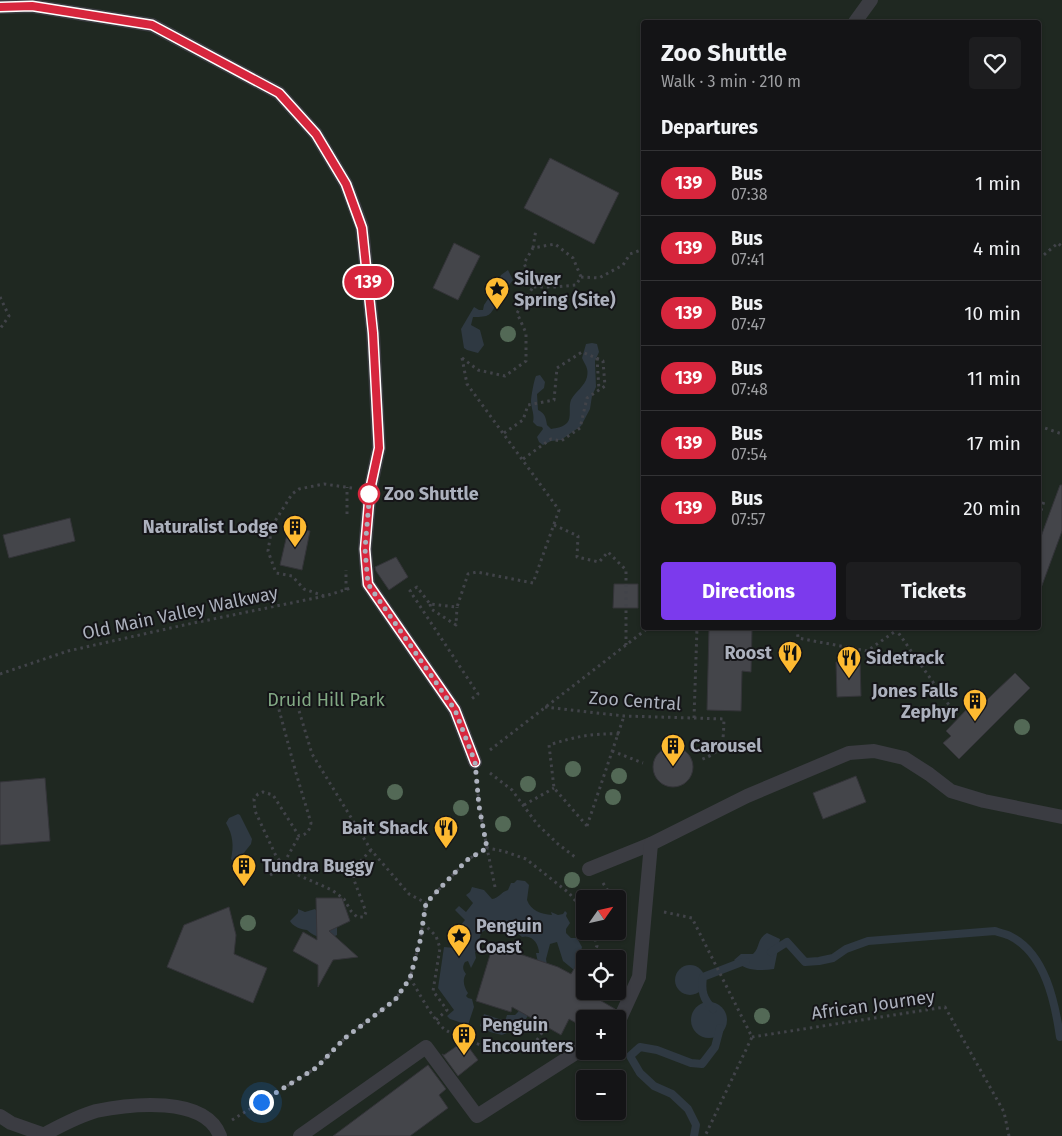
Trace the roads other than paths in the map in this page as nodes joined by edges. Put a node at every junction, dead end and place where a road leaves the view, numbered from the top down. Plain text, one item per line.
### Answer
1 (870, 0) edge
2 (0, 7) edge
3 (856, 20) edge
4 (475, 762) road end
5 (1062, 816) edge
6 (651, 844) junction
7 (589, 869) road end
8 (624, 1010) edge
9 (576, 1053) edge
10 (0, 1116) edge
11 (219, 1132) edge
12 (45, 1136) edge
13 (300, 1136) edge

1 - 3 lane
2 - 4 lane
5 - 6 lane
6 - 7 lane
6 - 8 lane
9 - 13 lane
10 - 12 lane
11 - 12 lane

